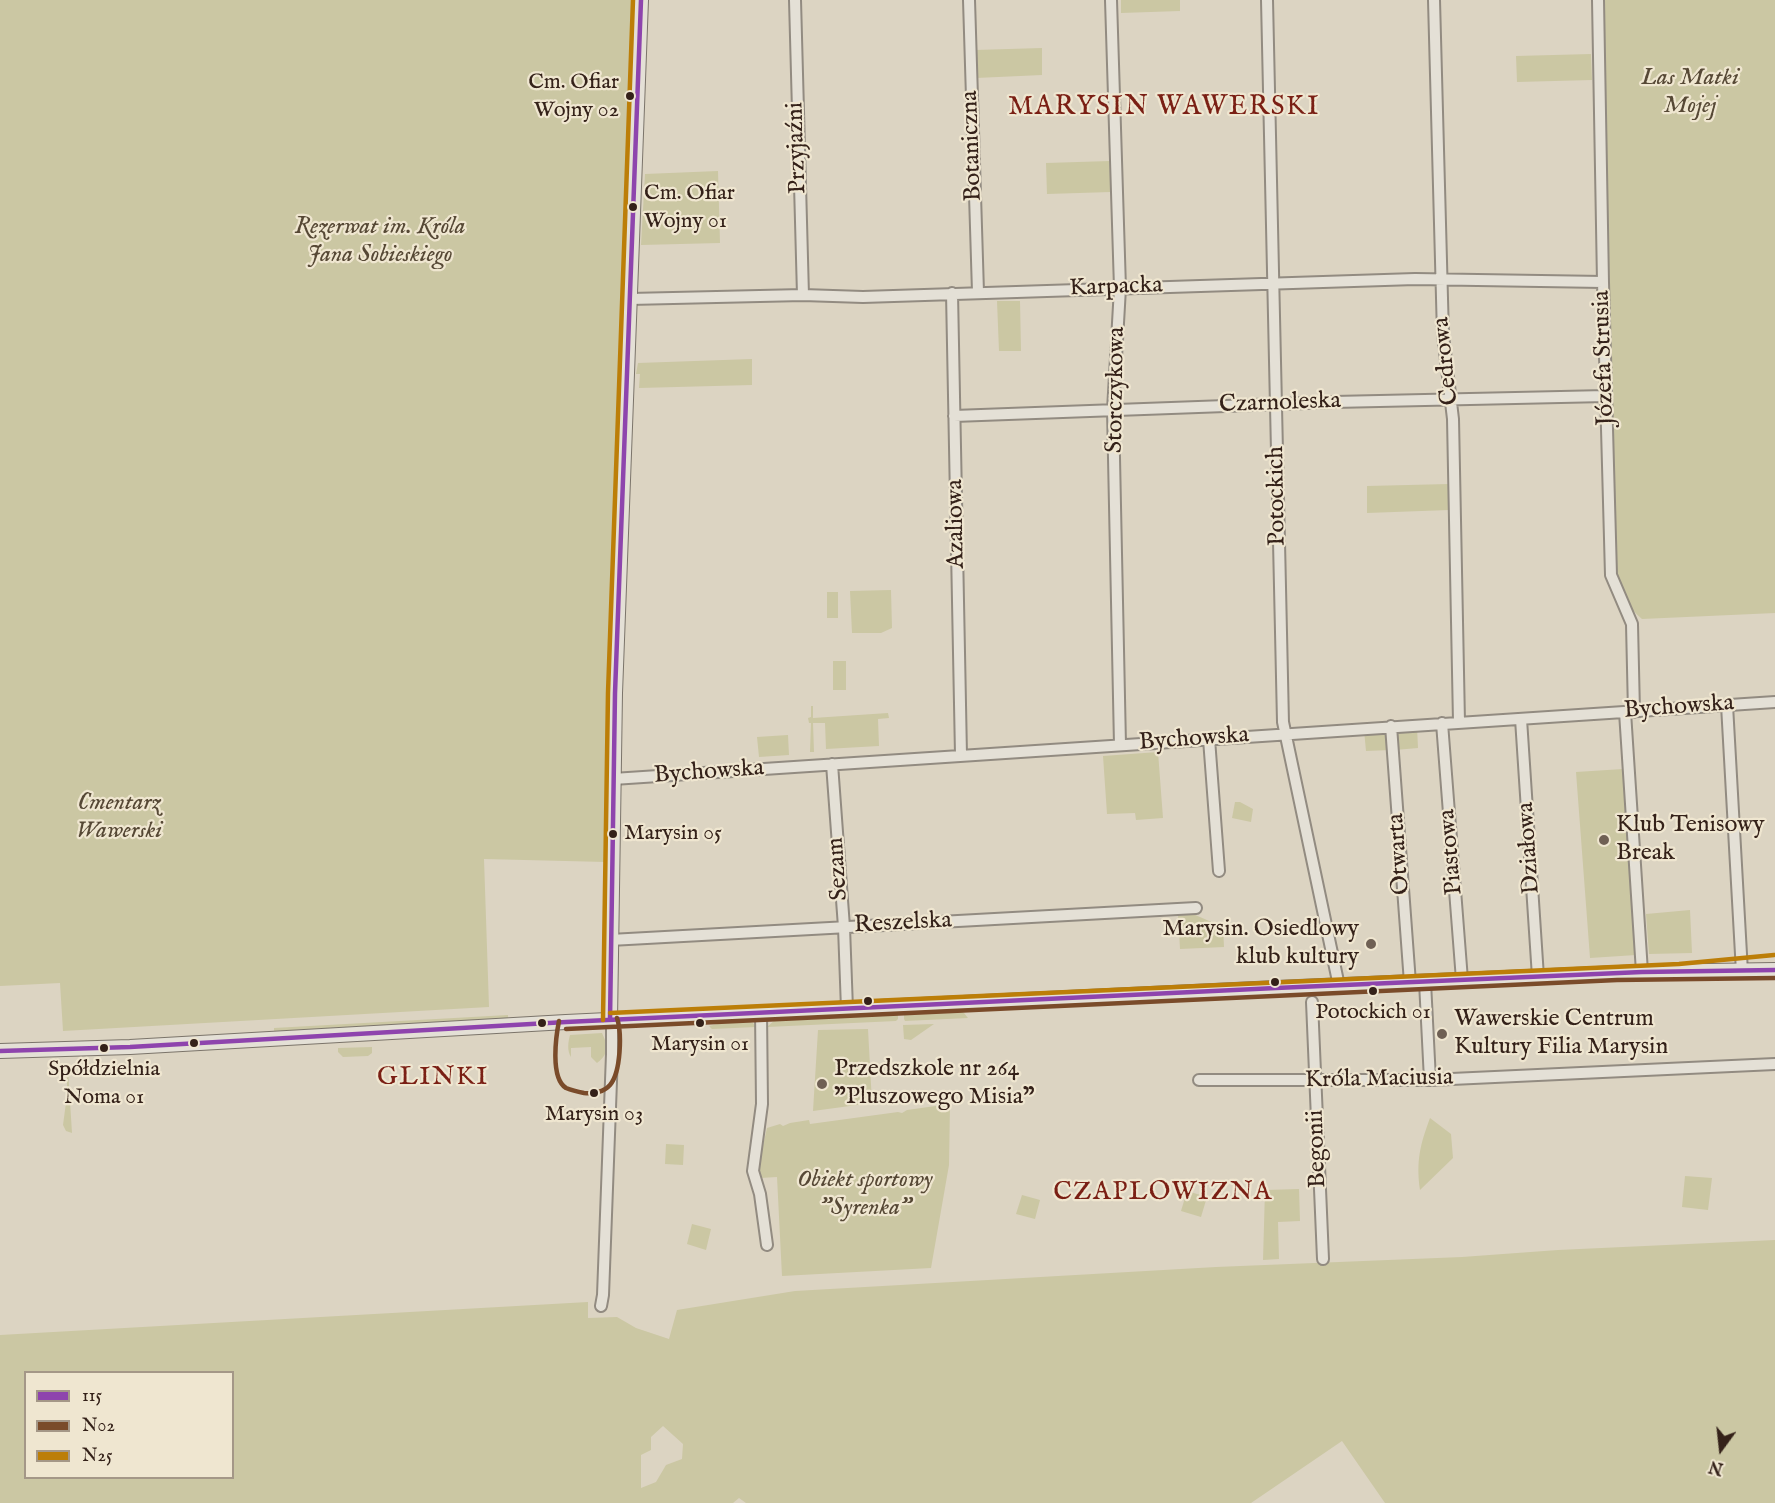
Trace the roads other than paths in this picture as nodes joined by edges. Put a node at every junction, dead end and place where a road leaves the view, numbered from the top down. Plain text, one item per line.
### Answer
1 (641, 0) edge
2 (795, 0) edge
3 (969, 0) edge
4 (1111, 0) edge
5 (1267, 0) edge
6 (1434, 0) edge
7 (1598, 0) edge
8 (1440, 280) junction
9 (1272, 282) junction
10 (1603, 282) junction
11 (1120, 288) junction
12 (978, 292) junction
13 (952, 293) junction
14 (803, 295) junction
15 (630, 299) junction
16 (1606, 396) junction
17 (1452, 399) junction
18 (1276, 404) junction
19 (1113, 410) junction
20 (954, 416) junction
21 (1775, 702) edge
22 (1727, 705) junction
23 (1630, 712) junction
24 (1521, 718) junction
25 (1459, 722) junction
26 (1442, 723) junction
27 (1391, 726) junction
28 (1285, 734) junction
29 (1209, 740) junction
30 (1120, 745) junction
31 (961, 755) junction
32 (832, 764) junction
33 (613, 779) junction
34 (1219, 871) dead end
35 (1196, 908) dead end
36 (844, 927) junction
37 (610, 940) junction
38 (1775, 962) edge
39 (1742, 968) junction
40 (1775, 970) edge
41 (1642, 972) junction
42 (1538, 977) junction
43 (1462, 980) junction
44 (1425, 982) junction
45 (1410, 983) junction
46 (1339, 986) junction
47 (1312, 1002) dead end
48 (847, 1009) junction
49 (761, 1012) junction
50 (610, 1020) junction
51 (0, 1051) edge
52 (1775, 1064) edge
53 (1199, 1080) dead end
54 (1430, 1080) junction
55 (1316, 1081) junction
56 (767, 1245) dead end
57 (1323, 1259) dead end
58 (601, 1306) dead end

1 - 15 street
2 - 14 street, Przyjaźni
3 - 12 street, Botaniczna
4 - 11 street, Storczykowa
5 - 9 street, Potockich
6 - 8 street, Cedrowa
7 - 10 street, Józefa Strusia
8 - 9 street, Karpacka
8 - 10 street, Karpacka
8 - 17 street, Cedrowa
9 - 11 street, Karpacka
9 - 18 street, Potockich
10 - 16 street, Józefa Strusia
11 - 12 street, Karpacka
11 - 19 street, Storczykowa
12 - 13 street, Karpacka
13 - 14 street, Karpacka
13 - 20 street, Azaliowa
14 - 15 street, Karpacka
15 - 33 street
16 - 17 street, Czarnoleska
16 - 23 street, Józefa Strusia
17 - 18 street, Czarnoleska
17 - 25 street, Cedrowa
18 - 19 street, Czarnoleska
18 - 28 street, Potockich
19 - 20 street, Czarnoleska
19 - 30 street, Storczykowa
20 - 31 street, Azaliowa
21 - 22 street, Bychowska
22 - 23 street, Bychowska
22 - 39 street
23 - 24 street, Bychowska
23 - 41 street, Józefa Strusia
24 - 25 street, Bychowska
24 - 42 street, Działowa
25 - 26 street, Bychowska
26 - 27 street, Bychowska
26 - 43 street, Piastowa
27 - 28 street, Bychowska
27 - 45 street, Otwarta
28 - 29 street, Bychowska
28 - 46 street, Potockich
29 - 30 street, Bychowska
29 - 34 street
30 - 31 street, Bychowska
31 - 32 street, Bychowska
32 - 33 street, Bychowska
32 - 36 street, Sezam
33 - 37 street
35 - 36 street, Reszelska
36 - 37 street, Reszelska
36 - 48 street, Sezam
37 - 50 street
38 - 39 street
39 - 40 street
39 - 41 street
41 - 42 street
42 - 43 street
43 - 44 street
44 - 45 street
44 - 54 street
45 - 46 street
46 - 48 street
47 - 55 street, Begonii
48 - 49 street
49 - 50 street
49 - 56 street
50 - 51 street
50 - 58 street
52 - 54 street, Króla Maciusia
53 - 55 street, Króla Maciusia
54 - 55 street, Króla Maciusia
55 - 57 street, Begonii

